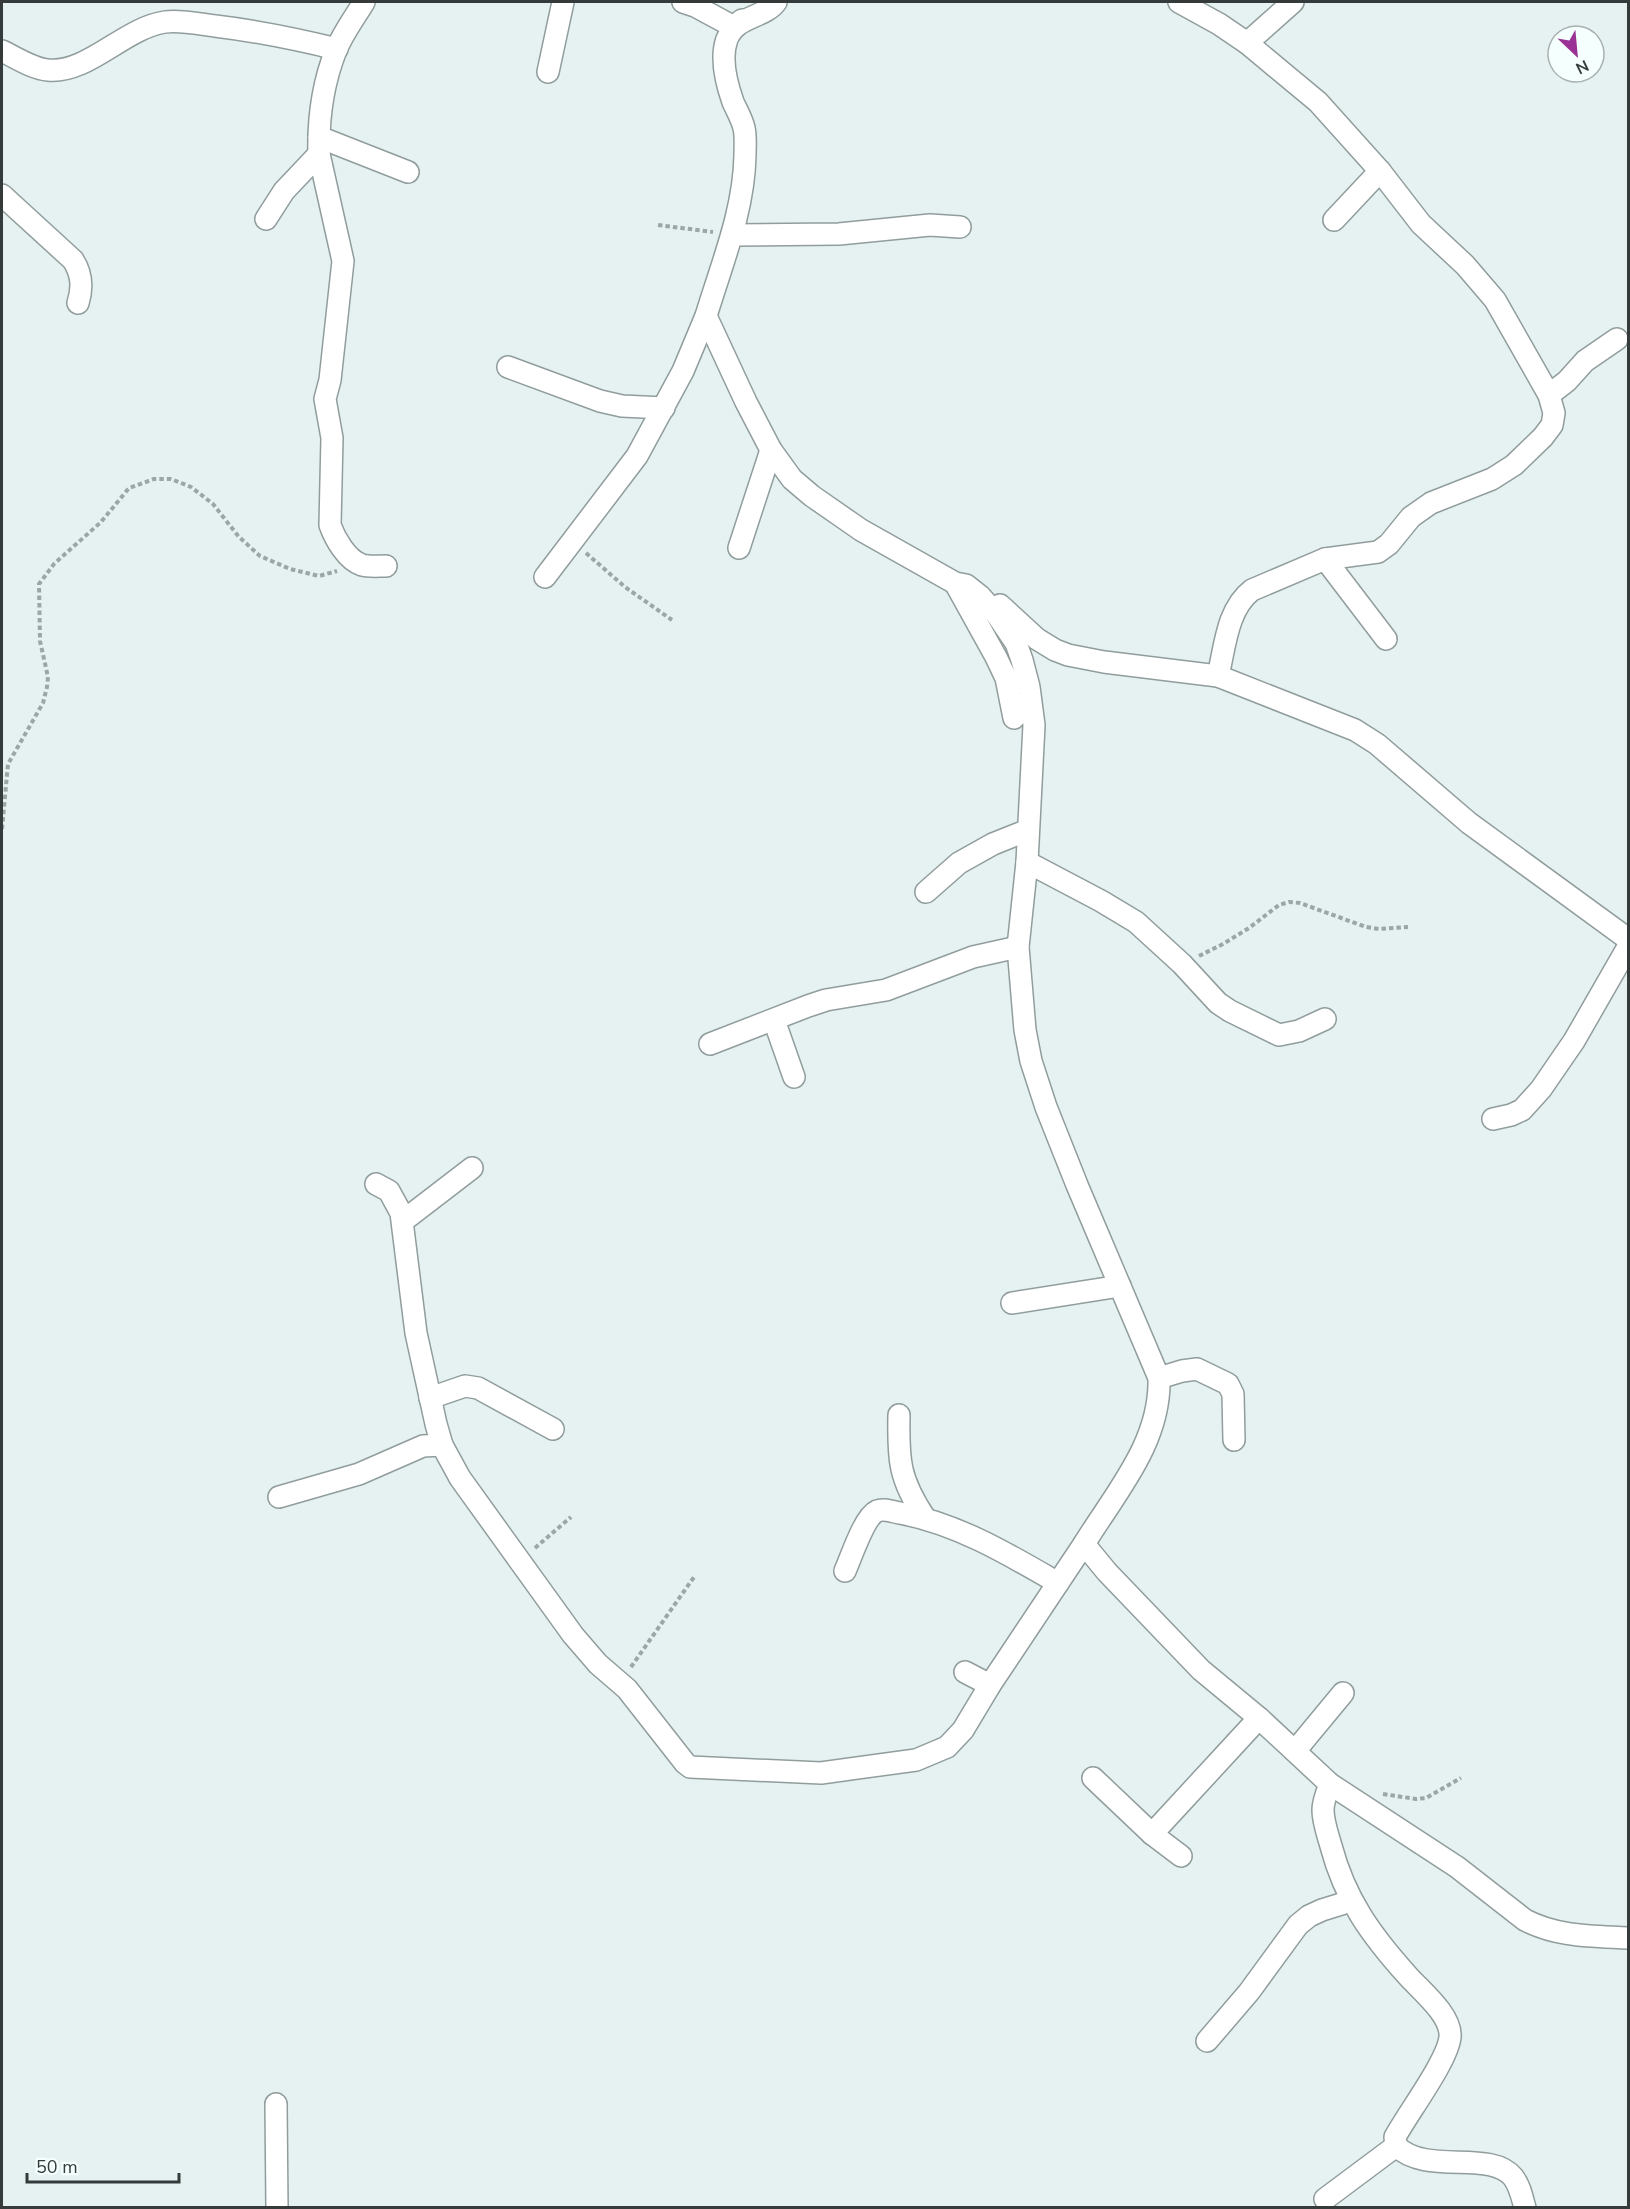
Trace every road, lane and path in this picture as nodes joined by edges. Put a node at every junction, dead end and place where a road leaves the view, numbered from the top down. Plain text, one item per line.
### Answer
1 (364, 2) edge
2 (563, 2) edge
3 (683, 2) edge
4 (776, 2) edge
5 (1179, 2) edge
6 (1293, 2) edge
7 (742, 20) junction
8 (1247, 43) junction
9 (337, 49) junction
10 (2, 51) edge
11 (548, 72) dead end
12 (319, 146) junction
13 (1380, 171) junction
14 (408, 172) dead end
15 (2, 195) edge
16 (266, 219) dead end
17 (1334, 220) dead end
18 (658, 225) dead end
19 (960, 227) dead end
20 (732, 235) junction
21 (78, 303) dead end
22 (706, 316) junction
23 (1617, 339) dead end
24 (508, 367) dead end
25 (1549, 395) junction
26 (664, 408) junction
27 (771, 450) junction
28 (571, 541) junction
29 (739, 548) dead end
30 (1325, 559) junction
31 (352, 560) junction
32 (386, 566) dead end
33 (545, 578) dead end
34 (960, 584) junction
35 (672, 620) dead end
36 (1386, 639) dead end
37 (1218, 676) junction
38 (1014, 718) dead end
39 (2, 829) edge
40 (1028, 830) junction
41 (1027, 862) junction
42 (926, 892) dead end
43 (1408, 927) dead end
44 (1629, 939) edge
45 (1018, 946) junction
46 (1629, 947) edge
47 (1182, 964) junction
48 (1325, 1019) dead end
49 (774, 1020) junction
50 (710, 1044) dead end
51 (794, 1077) dead end
52 (1493, 1119) dead end
53 (472, 1168) dead end
54 (375, 1184) dead end
55 (403, 1221) junction
56 (1120, 1286) junction
57 (1012, 1303) dead end
58 (1159, 1378) junction
59 (430, 1398) junction
60 (899, 1415) dead end
61 (553, 1429) dead end
62 (1234, 1440) dead end
63 (442, 1445) junction
64 (279, 1497) dead end
65 (571, 1516) dead end
66 (925, 1518) junction
67 (1084, 1544) junction
68 (519, 1563) junction
69 (845, 1572) dead end
70 (694, 1577) dead end
71 (1058, 1583) junction
72 (965, 1672) dead end
73 (621, 1682) junction
74 (990, 1685) junction
75 (1343, 1693) dead end
76 (1259, 1718) junction
77 (1295, 1751) junction
78 (1093, 1778) dead end
79 (1461, 1778) dead end
80 (1330, 1784) junction
81 (1380, 1794) dead end
82 (1152, 1834) junction
83 (1181, 1856) dead end
84 (1351, 1901) junction
85 (1629, 1938) edge
86 (1207, 2041) dead end
87 (276, 2104) dead end
88 (1396, 2146) junction
89 (1325, 2199) dead end
90 (278, 2208) edge
91 (1525, 2208) edge

1 - 9 street
2 - 11 street
3 - 7 street
4 - 7 street
5 - 8 street
6 - 8 street
7 - 20 street
8 - 13 street
9 - 10 street
9 - 12 street
12 - 14 street
12 - 16 street
12 - 31 street
13 - 17 street
13 - 25 street
15 - 21 street
18 - 20 path
19 - 20 street
20 - 22 street
22 - 26 street
22 - 27 street
23 - 25 street
24 - 26 street
25 - 30 street
26 - 28 street
27 - 29 street
27 - 34 street
28 - 33 street
28 - 35 path
30 - 36 street
30 - 37 street
31 - 32 street
31 - 39 path
34 - 37 street
34 - 38 street
34 - 40 street
37 - 44 street
40 - 41 street
40 - 42 street
41 - 45 street
41 - 47 street
43 - 47 path
45 - 49 street
45 - 56 street
46 - 52 street
47 - 48 street
49 - 50 street
49 - 51 street
53 - 55 street
54 - 55 street
55 - 59 street
56 - 57 street
56 - 58 street
58 - 62 street
58 - 67 street
59 - 61 street
59 - 63 street
60 - 66 street
63 - 64 street
63 - 68 street
65 - 68 path
66 - 69 street
66 - 71 street
67 - 71 street
67 - 76 street
68 - 73 street
70 - 73 path
71 - 74 street
72 - 74 street
73 - 74 street
75 - 77 street
76 - 77 street
76 - 82 street
77 - 80 street
78 - 82 street
79 - 81 path
80 - 84 street
80 - 85 street
82 - 83 street
84 - 86 street
84 - 88 street
87 - 90 street
88 - 89 street
88 - 91 street

